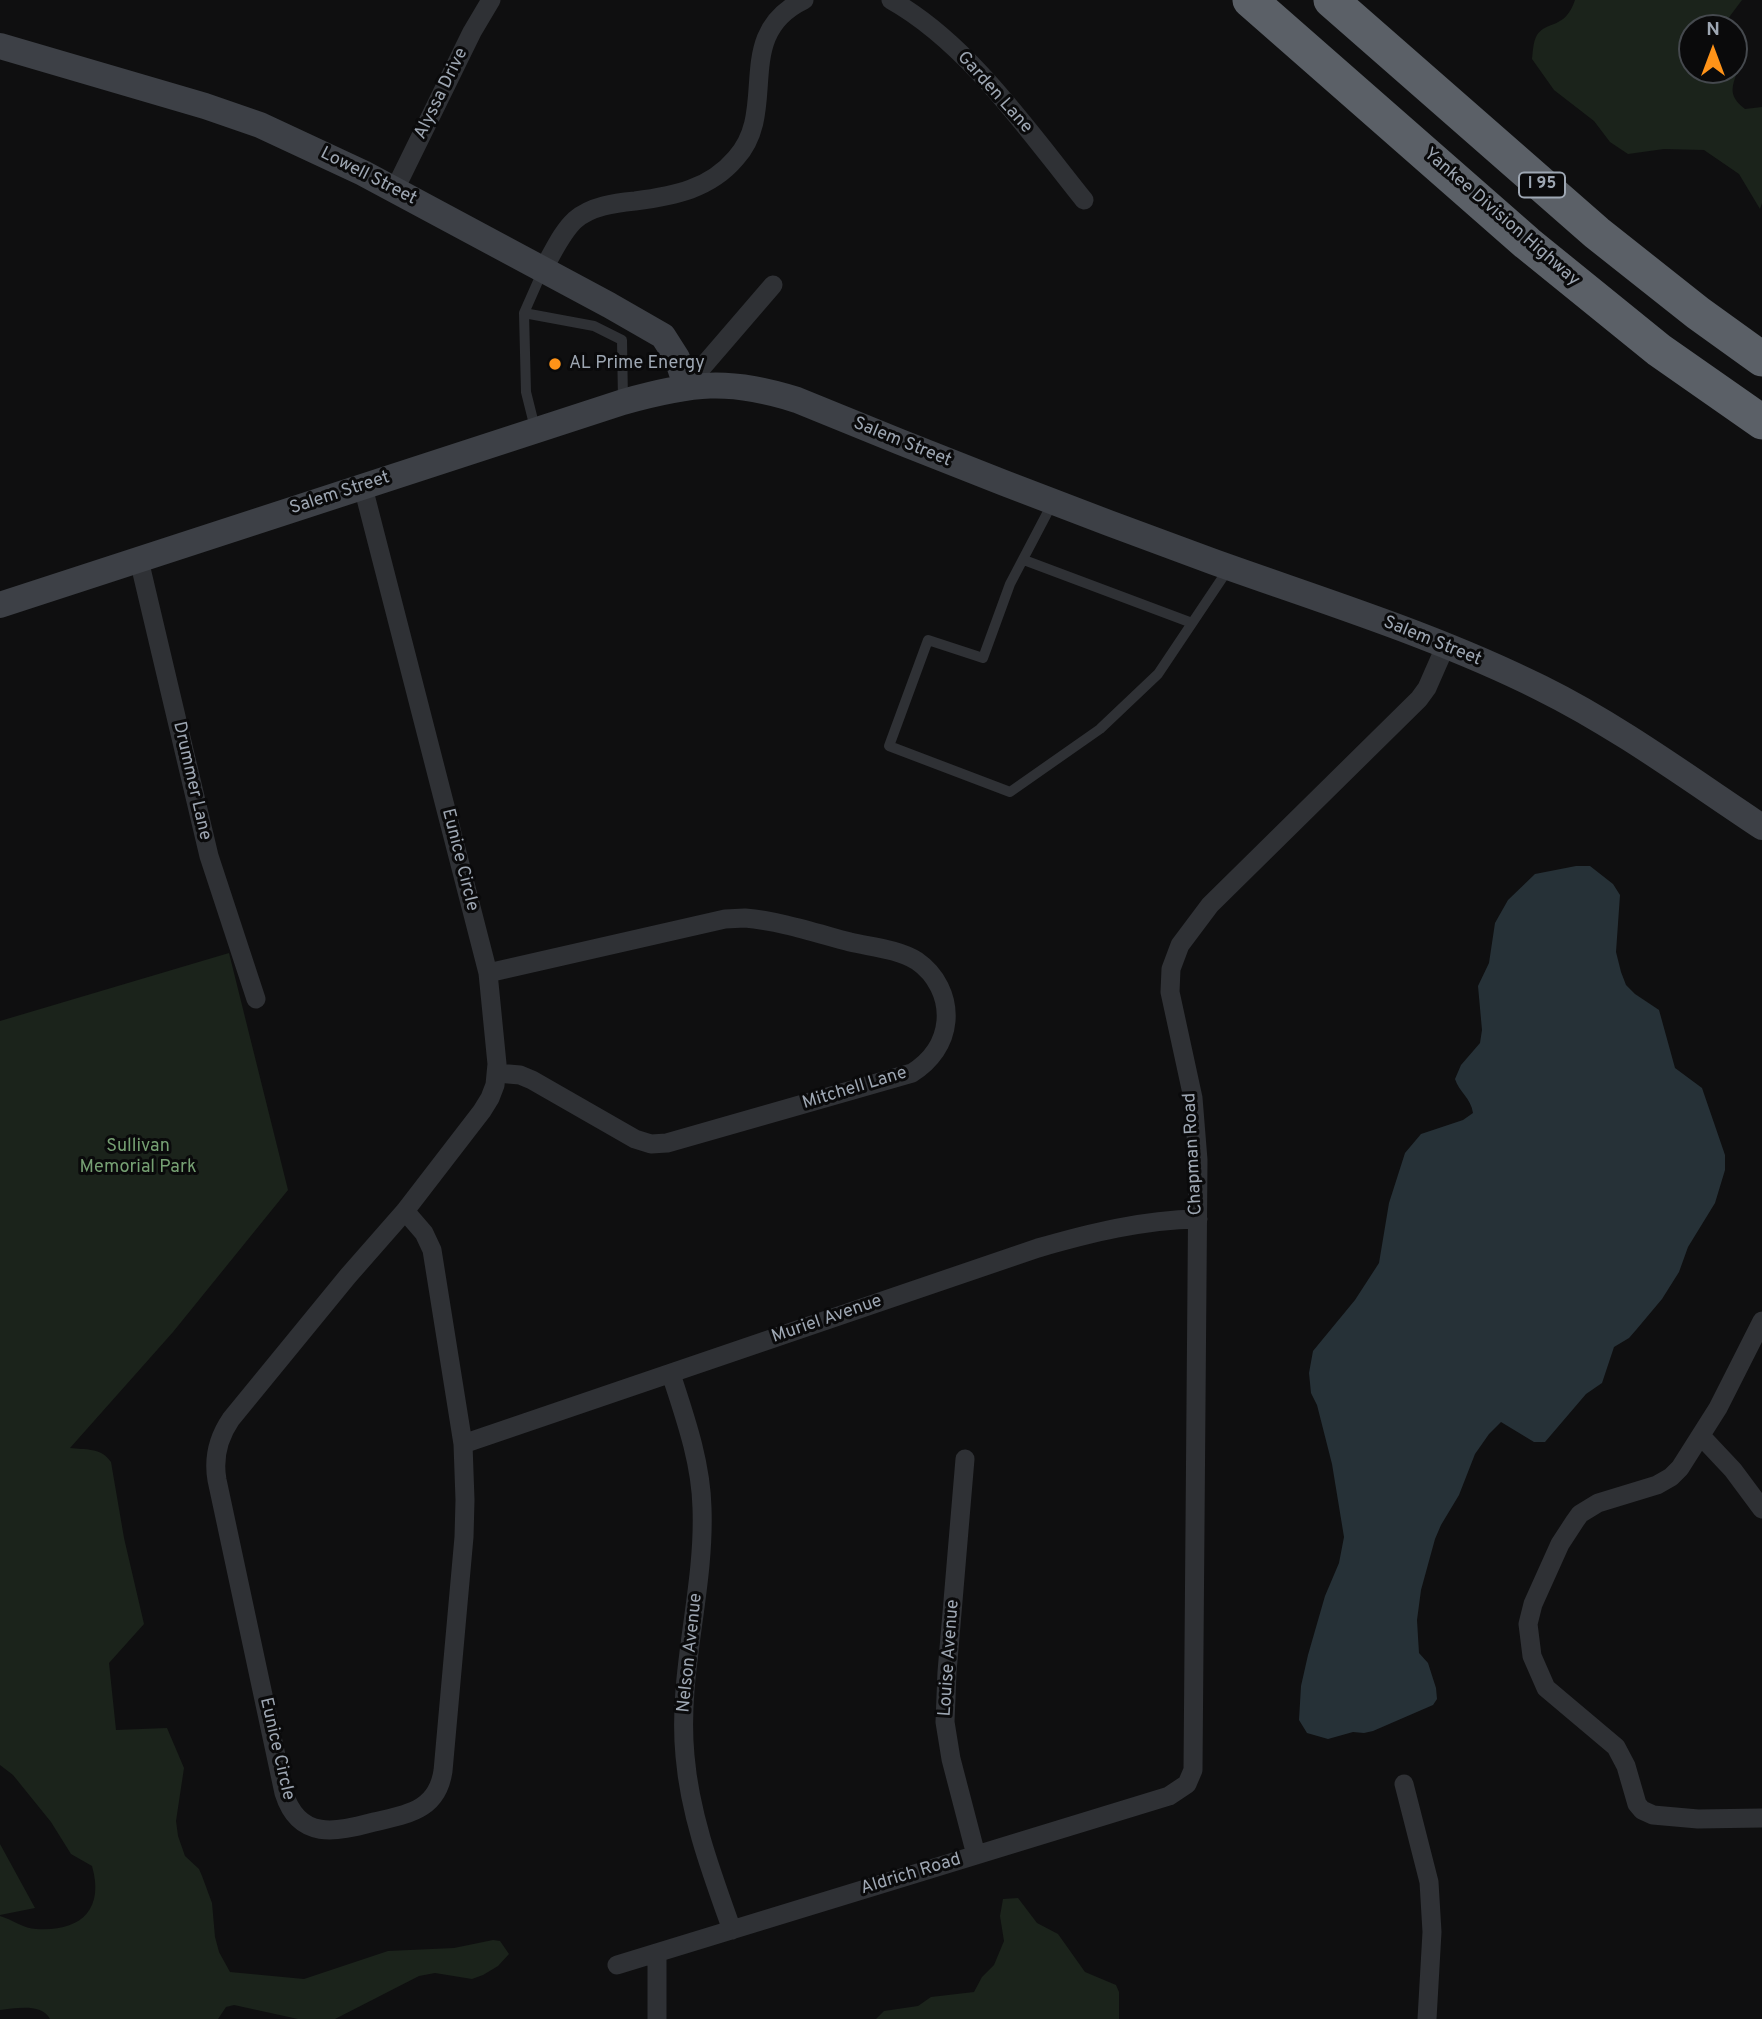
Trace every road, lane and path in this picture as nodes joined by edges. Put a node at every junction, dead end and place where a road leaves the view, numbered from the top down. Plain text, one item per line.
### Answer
1 (491, 0) edge
2 (804, 0) edge
3 (891, 0) edge
4 (1250, 0) edge
5 (1331, 0) edge
6 (0, 47) edge
7 (395, 189) junction
8 (1084, 200) dead end
9 (543, 269) junction
10 (773, 285) dead end
11 (610, 304) junction
12 (524, 313) junction
13 (594, 326) junction
14 (1659, 350) junction
15 (1762, 359) edge
16 (685, 386) junction
17 (623, 402) junction
18 (1762, 422) edge
19 (536, 429) junction
20 (1762, 440) edge
21 (363, 487) junction
22 (1053, 502) junction
23 (139, 560) junction
24 (1024, 560) junction
25 (1229, 567) junction
26 (0, 605) edge
27 (1192, 623) junction
28 (1446, 647) junction
29 (1762, 827) edge
30 (488, 974) junction
31 (257, 999) dead end
32 (497, 1073) junction
33 (405, 1210) junction
34 (1198, 1219) junction
35 (1762, 1321) edge
36 (671, 1374) junction
37 (1701, 1436) junction
38 (463, 1444) junction
39 (965, 1459) dead end
40 (1762, 1509) edge
41 (1193, 1770) joint
42 (1404, 1784) dead end
43 (1762, 1818) edge
44 (976, 1855) junction
45 (732, 1930) junction
46 (657, 1953) junction
47 (617, 1965) dead end
48 (657, 2019) edge
49 (1427, 2019) edge

1 - 7 street, Alyssa Drive
2 - 9 street
3 - 8 street, Garden Lane
4 - 14 highway, Yankee Division Highway
5 - 15 highway, I 95
6 - 7 main road, Lowell Street
7 - 9 main road, Lowell Street
9 - 11 main road, Lowell Street
9 - 12 lane
10 - 16 street
11 - 13 lane
11 - 16 main road, Lowell Street
12 - 13 lane
12 - 19 lane
13 - 17 lane
14 - 18 highway, Yankee Division Highway
14 - 20 highway
16 - 17 main road, Salem Street
16 - 22 main road, Salem Street
17 - 19 main road, Salem Street
19 - 21 main road, Salem Street
21 - 23 main road, Salem Street
21 - 30 street, Eunice Circle
22 - 24 lane
22 - 25 main road, Salem Street
23 - 26 main road, Salem Street
23 - 31 street, Drummer Lane
24 - 27 lane
24 - 27 lane
25 - 27 lane
25 - 28 main road, Salem Street
28 - 29 main road, Salem Street
28 - 34 street, Chapman Road
30 - 32 street, Eunice Circle
30 - 32 street, Mitchell Lane
32 - 33 street, Eunice Circle
33 - 38 street, Eunice Circle
33 - 38 street, Eunice Circle
34 - 36 street, Muriel Avenue
34 - 41 street, Chapman Road
35 - 37 street
36 - 38 street, Muriel Avenue
36 - 45 street, Nelson Avenue
37 - 40 street
37 - 43 street
39 - 44 street, Louise Avenue
41 - 44 street, Aldrich Road
42 - 49 street
44 - 45 street, Aldrich Road
45 - 46 street, Aldrich Road
46 - 47 street, Aldrich Road
46 - 48 street

